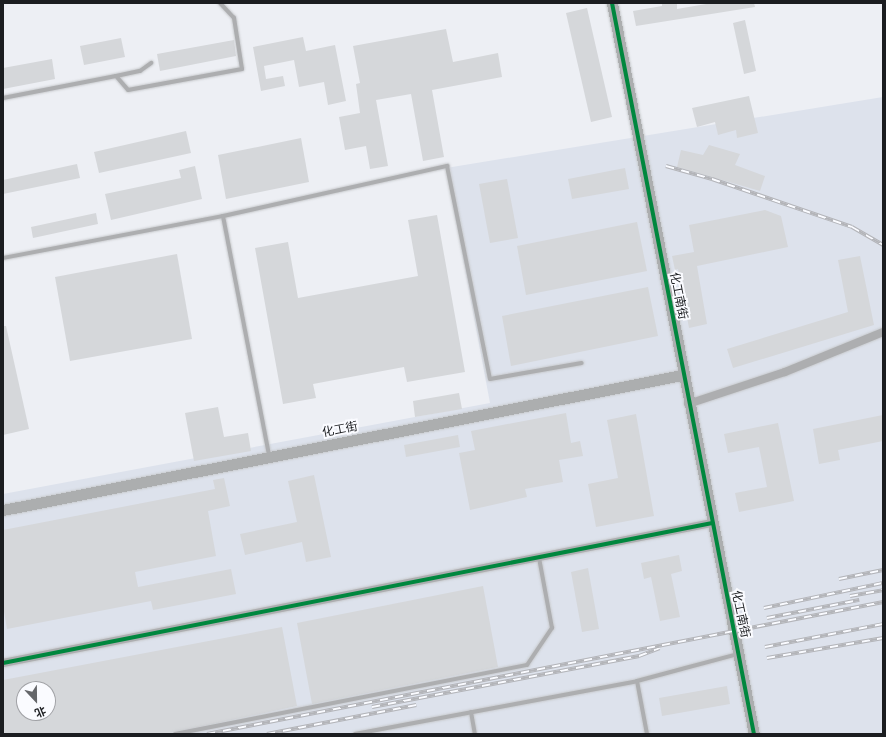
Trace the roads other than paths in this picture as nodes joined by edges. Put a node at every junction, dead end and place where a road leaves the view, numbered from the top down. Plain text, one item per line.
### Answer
1 (220, 3) edge
2 (612, 3) edge
3 (151, 63) dead end
4 (116, 76) junction
5 (3, 98) edge
6 (223, 216) junction
7 (3, 258) edge
8 (883, 332) edge
9 (582, 363) dead end
10 (682, 375) junction
11 (688, 404) junction
12 (269, 457) junction
13 (3, 510) edge
14 (712, 523) junction
15 (539, 557) junction
16 (738, 654) junction
17 (3, 663) edge
18 (636, 681) junction
19 (471, 712) junction
20 (175, 734) edge
21 (355, 734) edge
22 (475, 734) edge
23 (647, 734) edge
24 (754, 734) edge

1 - 4 lane
2 - 10 street, 化工南街
3 - 4 lane
4 - 5 lane
6 - 7 lane
6 - 9 lane
6 - 12 lane
8 - 11 street
10 - 11 street, 化工南街
10 - 12 street, 化工街
11 - 14 street, 化工南街
12 - 13 street, 化工街
14 - 15 street
14 - 16 street, 化工南街
15 - 17 street
15 - 20 lane
16 - 18 lane
16 - 24 street, 化工南街
18 - 19 lane
18 - 23 lane
19 - 21 lane
19 - 22 lane

